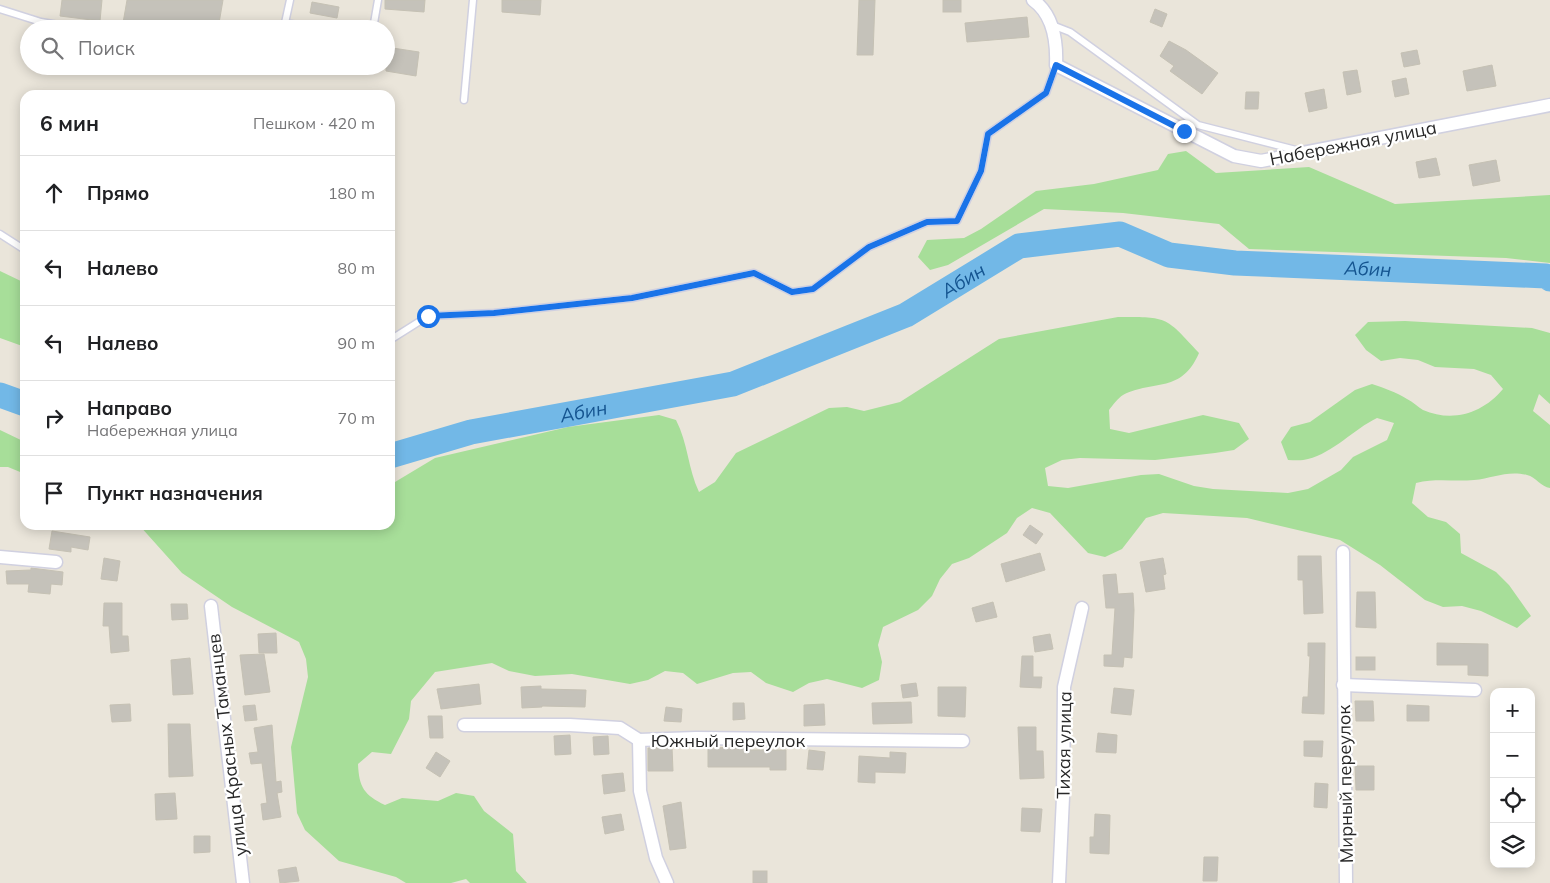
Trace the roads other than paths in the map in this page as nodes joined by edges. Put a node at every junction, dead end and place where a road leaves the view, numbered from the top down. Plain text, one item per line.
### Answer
1 (290, 0) edge
2 (378, 0) edge
3 (473, 0) edge
4 (1033, 0) edge
5 (0, 9) edge
6 (35, 20) edge
7 (286, 20) edge
8 (375, 20) edge
9 (1052, 25) junction
10 (1056, 65) junction
11 (464, 100) dead end
12 (1550, 105) edge
13 (1306, 152) junction
14 (0, 234) edge
15 (20, 247) edge
16 (395, 337) edge
17 (1343, 552) dead end
18 (0, 557) edge
19 (56, 562) dead end
20 (211, 606) dead end
21 (1082, 608) dead end
22 (1344, 686) junction
23 (1475, 690) dead end
24 (464, 725) dead end
25 (639, 740) junction
26 (962, 741) dead end
27 (243, 883) edge
28 (667, 883) edge
29 (1059, 883) edge
30 (1346, 883) edge

1 - 7 lane
2 - 8 lane
3 - 11 lane
4 - 9 street
5 - 6 lane
9 - 10 street
9 - 13 lane
10 - 13 street, Набережная улица
10 - 16 lane
12 - 13 street, Набережная улица
14 - 15 lane
17 - 22 street, Мирный переулок
18 - 19 street
20 - 27 street, улица Красных Таманцев
21 - 29 street, Тихая улица
22 - 23 street, Мирный переулок
22 - 30 street, Мирный переулок
24 - 25 street
25 - 26 street, Южный переулок
25 - 28 street, Южный переулок

